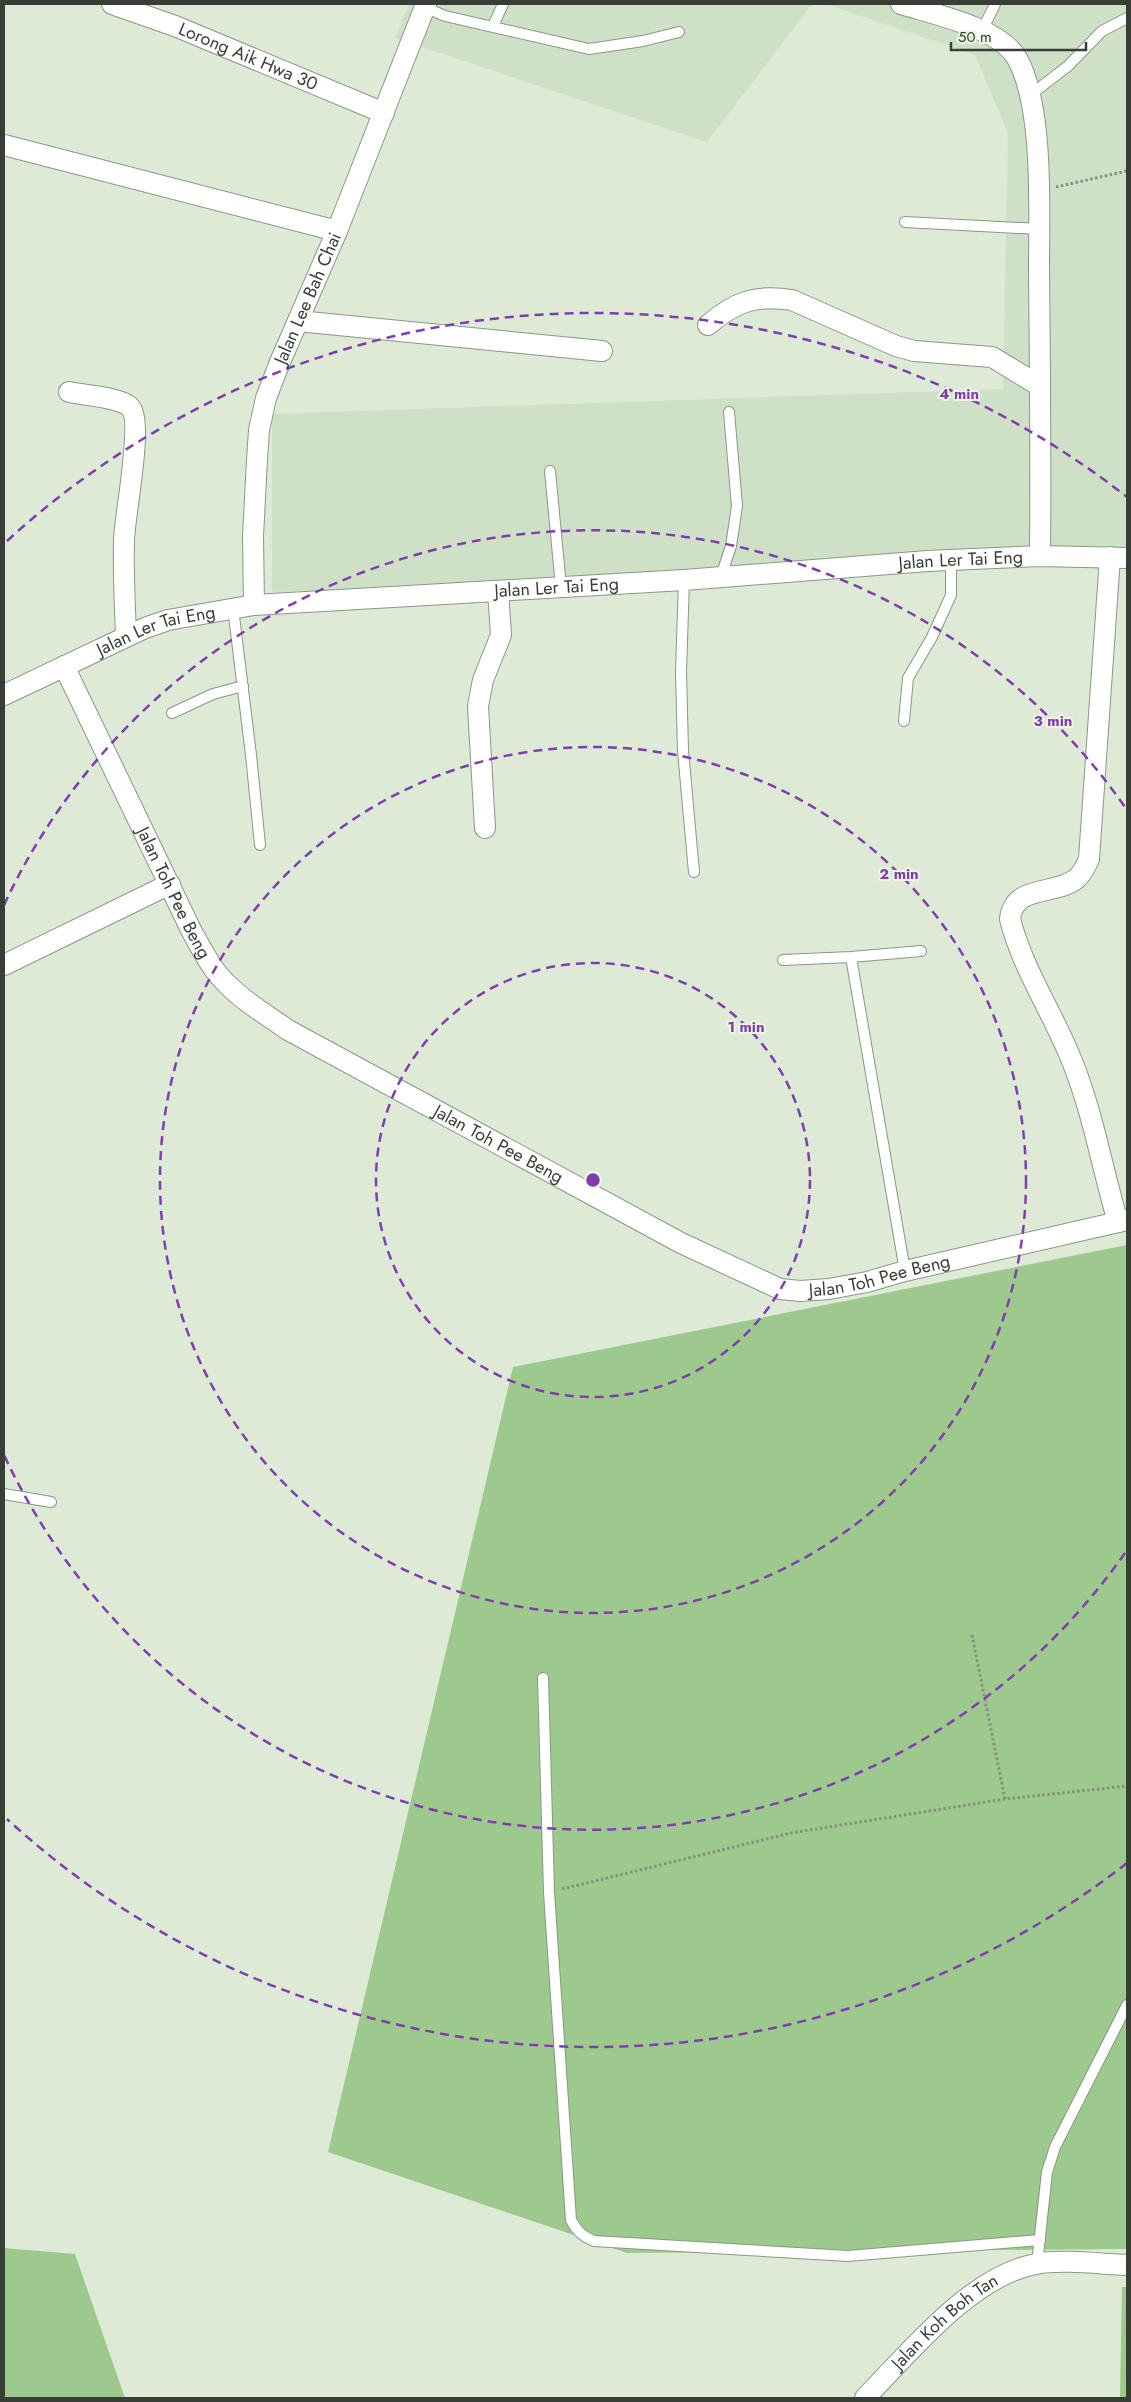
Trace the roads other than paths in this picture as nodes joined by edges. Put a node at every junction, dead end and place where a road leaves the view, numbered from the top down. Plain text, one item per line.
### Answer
1 (112, 4) edge
2 (503, 4) edge
3 (901, 4) edge
4 (995, 4) edge
5 (425, 6) edge
6 (1127, 18) edge
7 (493, 26) junction
8 (983, 29) junction
9 (680, 32) dead end
10 (1029, 96) junction
11 (384, 113) junction
12 (4, 145) edge
13 (905, 222) dead end
14 (325, 227) junction
15 (1039, 229) junction
16 (298, 321) junction
17 (708, 325) dead end
18 (602, 351) dead end
19 (1040, 386) junction
20 (69, 392) dead end
21 (729, 412) dead end
22 (550, 471) dead end
23 (1040, 556) junction
24 (1119, 558) edge
25 (950, 560) junction
26 (721, 576) junction
27 (684, 580) junction
28 (561, 587) junction
29 (498, 591) junction
30 (254, 605) junction
31 (233, 608) junction
32 (126, 637) junction
33 (64, 666) junction
34 (243, 686) junction
35 (4, 695) edge
36 (172, 713) dead end
37 (904, 721) dead end
38 (485, 828) dead end
39 (260, 844) dead end
40 (694, 872) dead end
41 (170, 884) junction
42 (921, 951) dead end
43 (850, 958) junction
44 (783, 960) dead end
45 (4, 965) edge
46 (1123, 1221) edge
47 (905, 1271) junction
48 (4, 1494) edge
49 (50, 1502) dead end
50 (543, 1678) dead end
51 (1127, 2004) edge
52 (1040, 2240) junction
53 (1037, 2264) junction
54 (1127, 2266) edge
55 (866, 2398) edge

1 - 11 street, Lorong Aik Hwa 30
2 - 7 lane
3 - 8 street
4 - 8 lane
5 - 7 lane
5 - 11 street, Jalan Lee Bah Chai
6 - 10 lane
7 - 9 lane
8 - 10 street
10 - 15 street
11 - 14 street, Jalan Lee Bah Chai
12 - 14 street
13 - 15 lane
14 - 16 street, Jalan Lee Bah Chai
15 - 19 street
16 - 18 street
16 - 30 street, Jalan Lee Bah Chai
17 - 19 street
19 - 23 street
20 - 32 street
21 - 26 lane
22 - 28 lane
23 - 24 street, Jalan Ler Tai Eng
23 - 25 street, Jalan Ler Tai Eng
24 - 46 street
25 - 26 street, Jalan Ler Tai Eng
25 - 37 lane
26 - 27 street, Jalan Ler Tai Eng
27 - 28 street, Jalan Ler Tai Eng
27 - 40 lane
28 - 29 street, Jalan Ler Tai Eng
29 - 30 street, Jalan Ler Tai Eng
29 - 38 street
30 - 31 street, Jalan Ler Tai Eng
31 - 32 street, Jalan Ler Tai Eng
31 - 34 lane
32 - 33 street, Jalan Ler Tai Eng
33 - 35 street, Jalan Ler Tai Eng
33 - 41 street, Jalan Toh Pee Beng
34 - 36 lane
34 - 39 lane
41 - 45 street
41 - 47 street, Jalan Toh Pee Beng
42 - 43 lane
43 - 44 lane
43 - 47 lane
46 - 47 street, Jalan Toh Pee Beng
48 - 49 lane
50 - 52 lane
51 - 52 lane
52 - 53 lane
53 - 54 street, Jalan Koh Boh Tan
53 - 55 street, Jalan Koh Boh Tan

